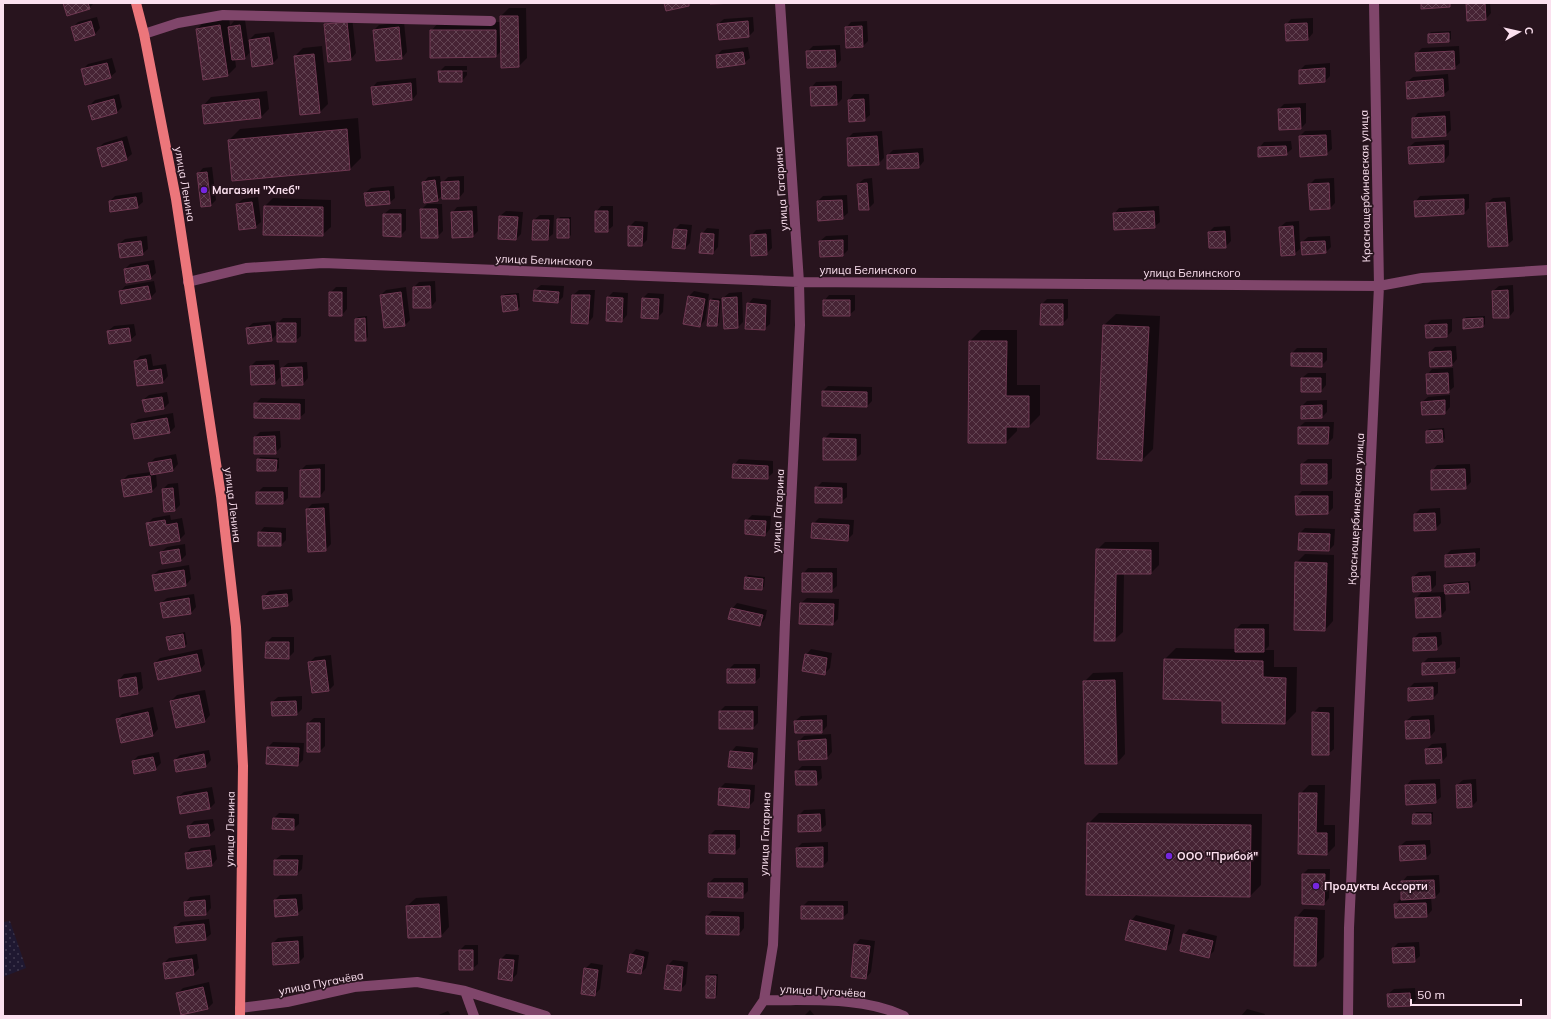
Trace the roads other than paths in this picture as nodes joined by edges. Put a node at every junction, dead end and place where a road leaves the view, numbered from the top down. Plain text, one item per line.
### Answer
1 (136, 3) edge
2 (780, 3) edge
3 (1374, 3) edge
4 (491, 21) dead end
5 (144, 34) junction
6 (1548, 270) edge
7 (188, 282) junction
8 (799, 282) junction
9 (1379, 286) junction
10 (465, 991) junction
11 (764, 1000) junction
12 (240, 1012) edge
13 (474, 1016) edge
14 (546, 1016) edge
15 (753, 1016) edge
16 (904, 1016) edge
17 (1348, 1016) edge

1 - 5 main road, улица Ленина
2 - 8 street, улица Гагарина
3 - 9 street, Краснощербиновская улица
4 - 5 street
5 - 7 main road, улица Ленина
6 - 9 street, улица Белинского
7 - 8 street, улица Белинского
7 - 12 main road, улица Ленина
8 - 9 street, улица Белинского
8 - 11 street, улица Гагарина
9 - 17 street, Краснощербиновская улица
10 - 12 street, улица Пугачёва
10 - 13 street
10 - 14 street, улица Пугачёва
11 - 15 street, улица Гагарина
11 - 16 street, улица Пугачёва

